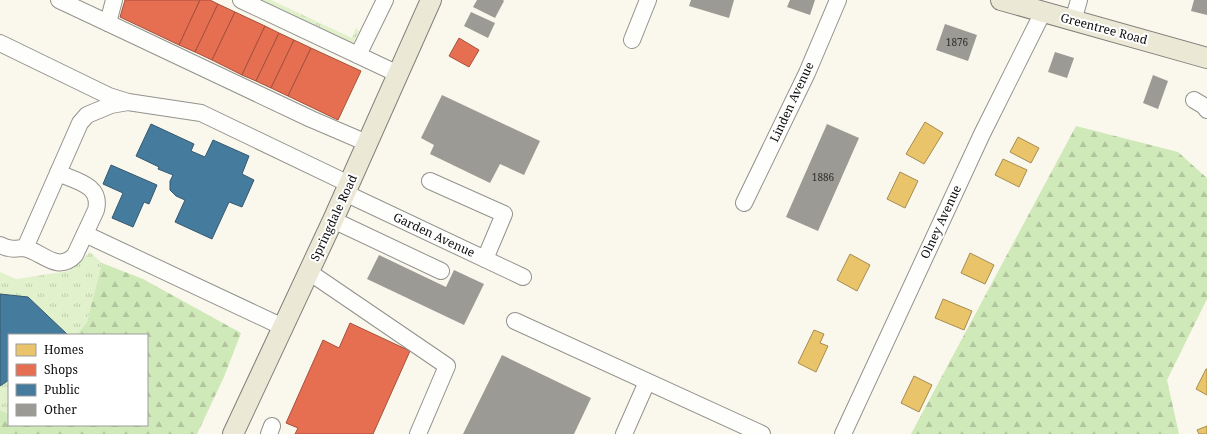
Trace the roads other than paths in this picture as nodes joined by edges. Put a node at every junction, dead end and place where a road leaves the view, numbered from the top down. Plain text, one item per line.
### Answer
1 (59, 0) edge
2 (114, 0) edge
3 (241, 0) edge
4 (385, 0) edge
5 (431, 0) edge
6 (648, 0) edge
7 (838, 0) edge
8 (1001, 0) edge
9 (1079, 0) edge
10 (1043, 12) junction
11 (1073, 21) junction
12 (108, 23) junction
13 (632, 40) dead end
14 (0, 42) edge
15 (358, 55) junction
16 (1207, 58) edge
17 (398, 74) junction
18 (1194, 100) dead end
19 (128, 102) junction
20 (1207, 110) edge
21 (367, 143) junction
22 (58, 173) junction
23 (430, 181) dead end
24 (347, 189) junction
25 (744, 203) dead end
26 (333, 220) junction
27 (85, 234) junction
28 (0, 245) edge
29 (25, 248) junction
30 (485, 259) junction
31 (441, 271) dead end
32 (309, 272) junction
33 (523, 276) dead end
34 (515, 321) dead end
35 (283, 327) junction
36 (647, 382) junction
37 (233, 434) edge
38 (418, 434) edge
39 (624, 434) edge
40 (762, 434) edge
41 (843, 434) edge

1 - 12 street
2 - 12 street
3 - 15 street
4 - 15 street
5 - 17 main road, Springdale Road
6 - 13 street
7 - 25 street, Linden Avenue
8 - 10 main road, Greentree Road
9 - 11 street
10 - 11 main road, Greentree Road
10 - 41 street, Olney Avenue
11 - 16 main road, Greentree Road
12 - 21 street
14 - 19 street
15 - 17 street
17 - 21 main road, Springdale Road
18 - 20 street
19 - 22 street
19 - 24 street, Garden Avenue
21 - 24 main road, Springdale Road
22 - 27 street
22 - 29 street
23 - 30 street
24 - 26 main road, Springdale Road
24 - 30 street, Garden Avenue
26 - 31 street
26 - 32 main road, Springdale Road
27 - 29 street
27 - 35 street
28 - 29 street
30 - 33 street, Garden Avenue
32 - 35 main road, Springdale Road
32 - 38 street
34 - 36 street
35 - 37 main road, Springdale Road
36 - 39 street
36 - 40 street

